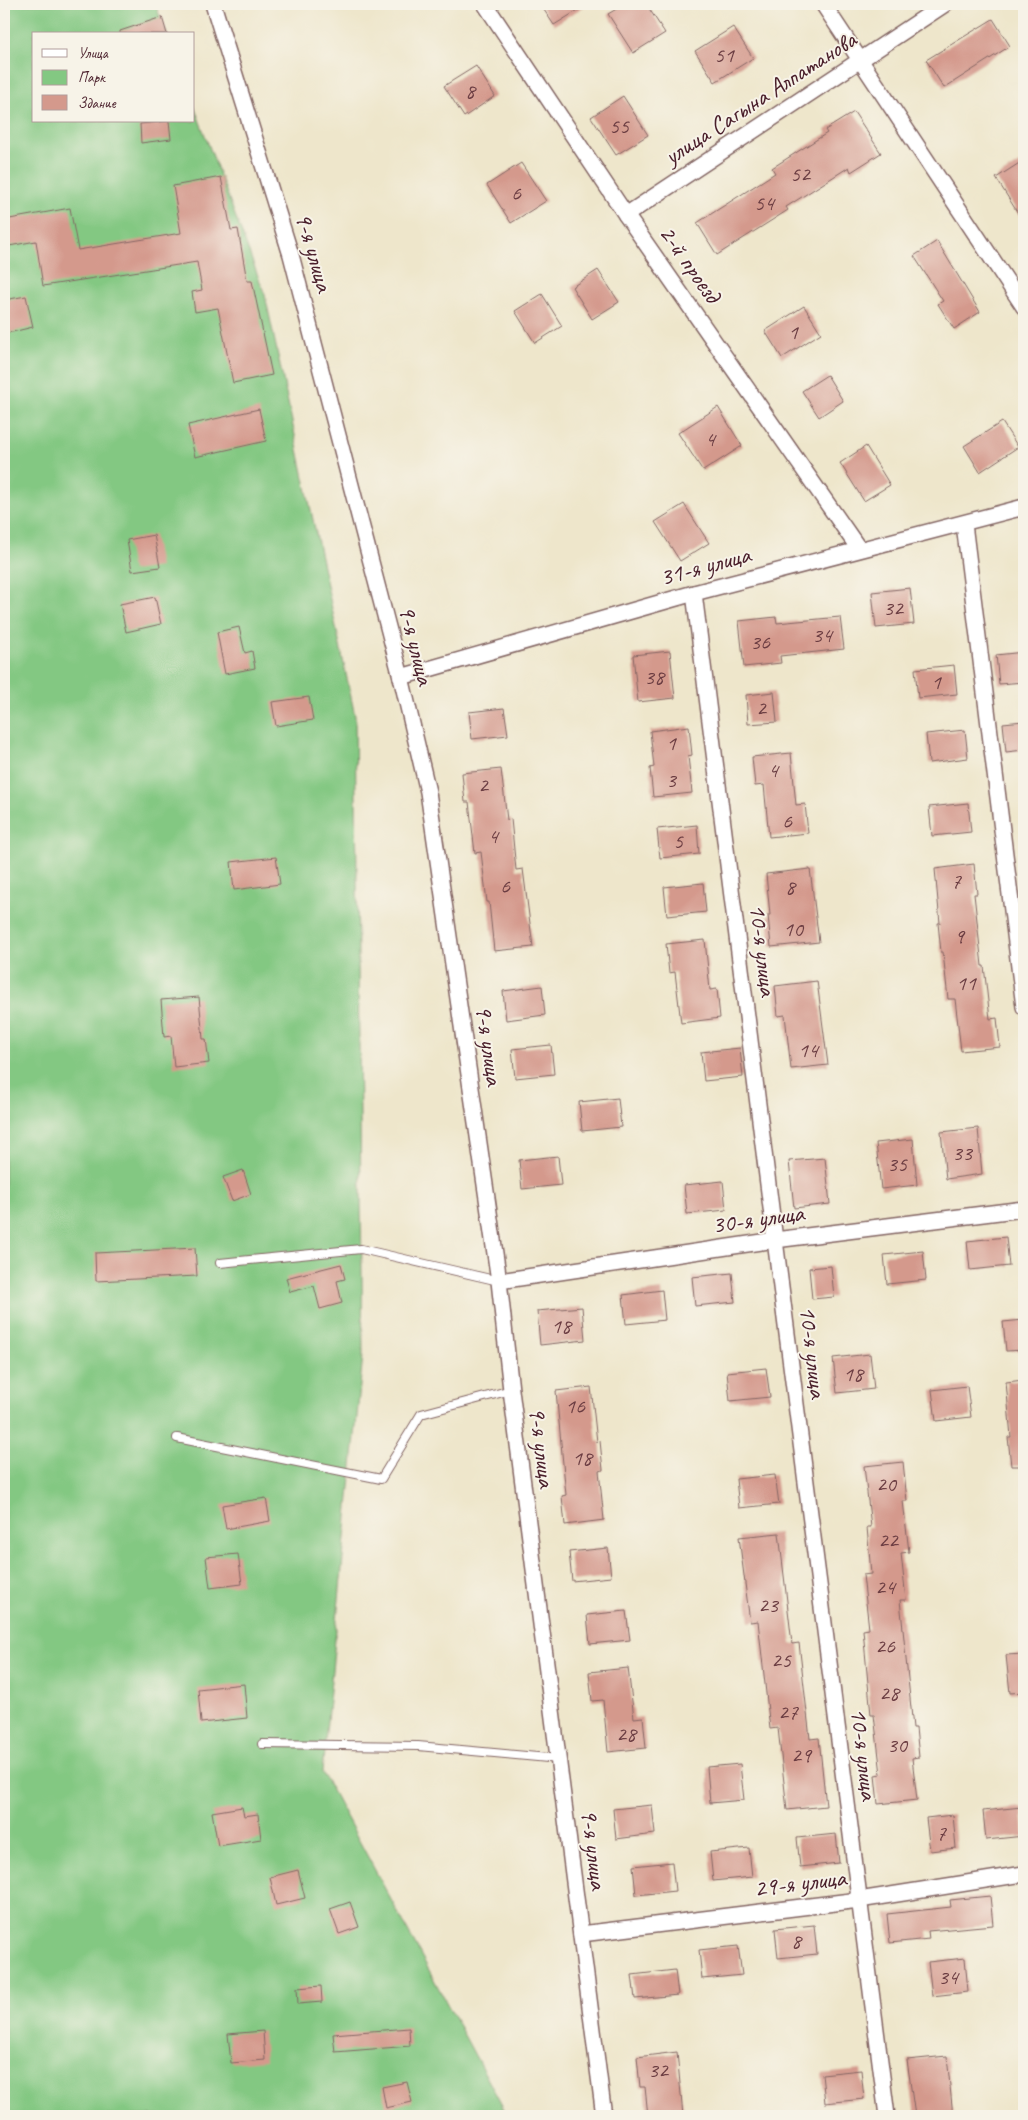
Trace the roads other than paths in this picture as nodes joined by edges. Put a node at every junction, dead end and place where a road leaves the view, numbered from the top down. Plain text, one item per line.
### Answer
1 (213, 4) edge
2 (485, 4) edge
3 (823, 4) edge
4 (945, 4) edge
5 (861, 61) junction
6 (626, 215) junction
7 (1024, 307) edge
8 (1024, 507) edge
9 (964, 524) junction
10 (859, 549) junction
11 (694, 593) junction
12 (401, 677) junction
13 (1024, 1007) edge
14 (1024, 1209) edge
15 (775, 1240) junction
16 (220, 1263) dead end
17 (499, 1282) junction
18 (511, 1390) junction
19 (177, 1438) dead end
20 (262, 1744) dead end
21 (558, 1759) junction
22 (1024, 1874) edge
23 (859, 1900) junction
24 (581, 1934) junction
25 (604, 2116) edge
26 (887, 2116) edge

1 - 12 street, 9-я улица
2 - 6 street, 2-й проезд
3 - 5 street
4 - 5 street, улица Сагына Алпатанова
5 - 6 street, улица Сагына Алпатанова
5 - 7 street
6 - 10 street, 2-й проезд
8 - 9 street, 31-я улица
9 - 10 street, 31-я улица
9 - 13 street
10 - 11 street, 31-я улица
11 - 12 street, 31-я улица
11 - 15 street, 10-я улица
12 - 17 street, 9-я улица
14 - 15 street, 30-я улица
15 - 17 street, 30-я улица
15 - 23 street, 10-я улица
16 - 17 lane
17 - 18 street, 9-я улица
18 - 19 lane
18 - 21 street, 9-я улица
20 - 21 lane
21 - 24 street, 9-я улица
22 - 23 street, 29-я улица
23 - 24 street, 29-я улица
23 - 26 street, 10-я улица
24 - 25 street, 9-я улица

